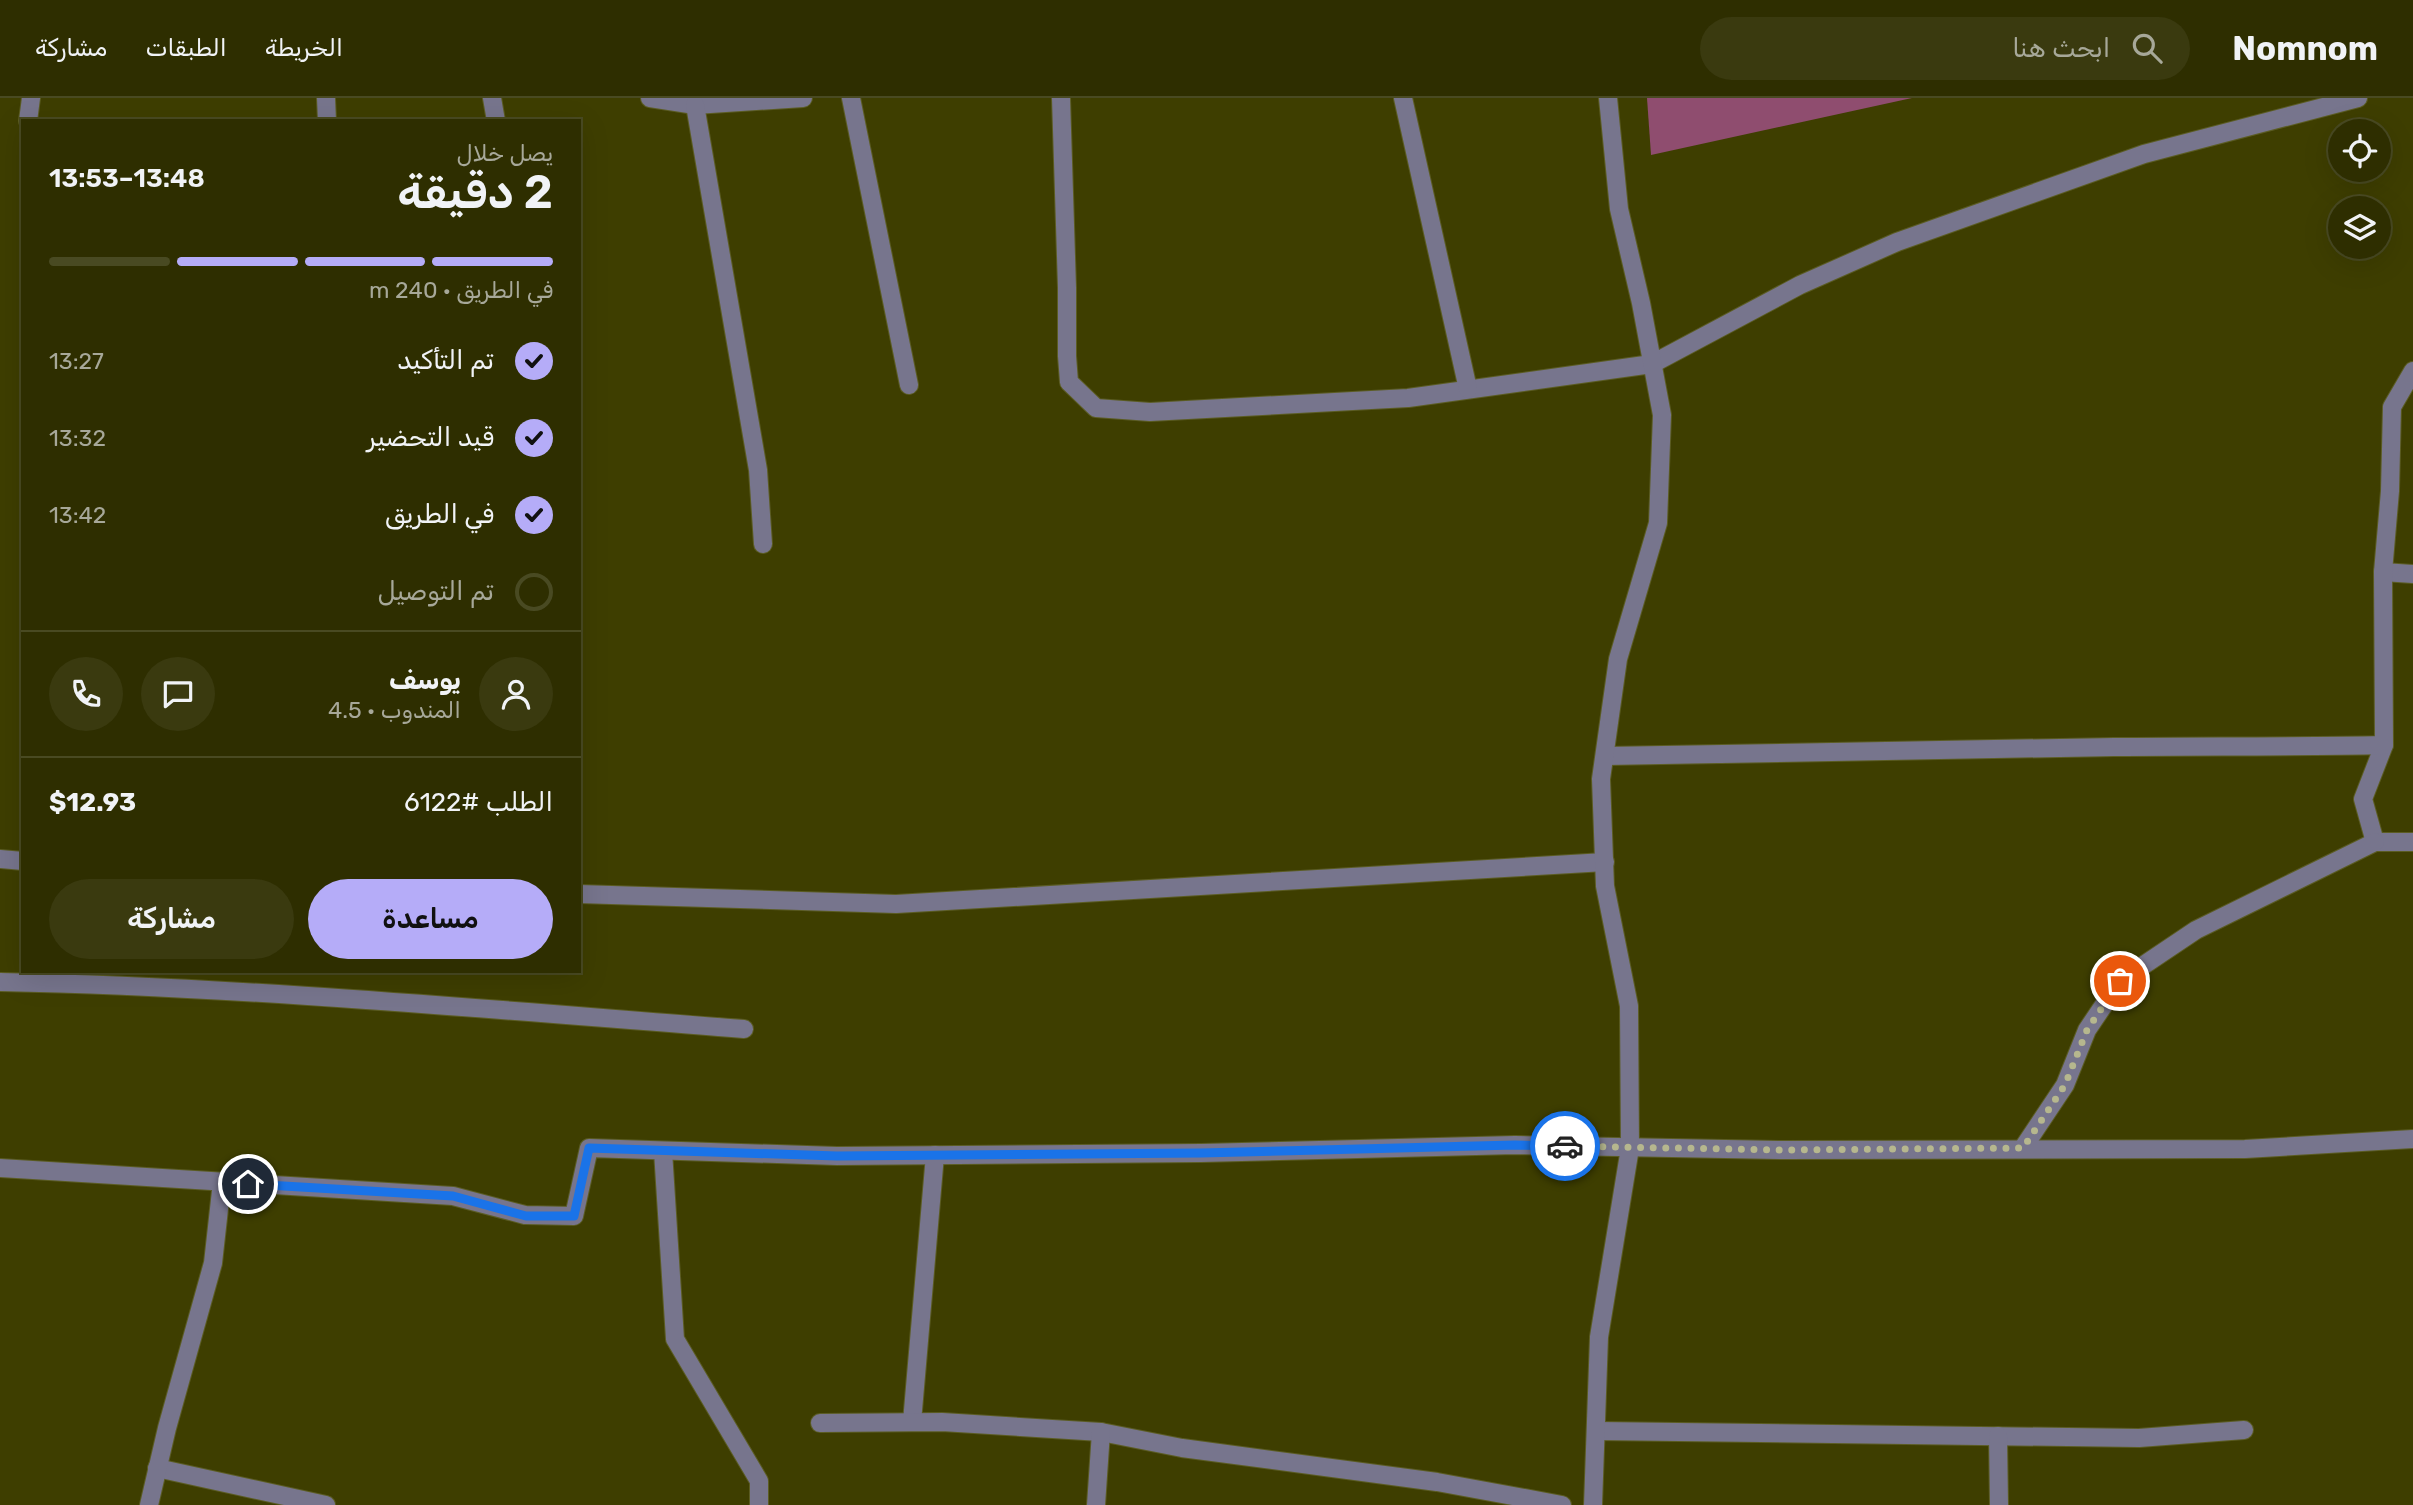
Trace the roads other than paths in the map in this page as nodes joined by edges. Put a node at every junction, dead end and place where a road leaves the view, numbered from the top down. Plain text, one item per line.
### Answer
1 (31, 98) edge
2 (326, 98) edge
3 (492, 98) edge
4 (650, 98) edge
5 (803, 98) edge
6 (851, 98) edge
7 (1061, 98) edge
8 (1403, 98) edge
9 (1608, 98) edge
10 (2358, 98) edge
11 (695, 105) junction
12 (28, 119) edge
13 (327, 119) edge
14 (496, 119) edge
15 (1653, 364) junction
16 (2413, 371) edge
17 (909, 385) dead end
18 (1468, 389) junction
19 (762, 544) dead end
20 (2383, 572) junction
21 (2413, 574) edge
22 (2384, 745) junction
23 (1605, 756) junction
24 (2375, 842) junction
25 (2413, 842) edge
26 (0, 859) edge
27 (21, 861) edge
28 (1605, 862) junction
29 (581, 894) edge
30 (0, 982) edge
31 (744, 1029) dead end
32 (2413, 1139) edge
33 (1630, 1147) junction
34 (2023, 1148) junction
35 (663, 1151) junction
36 (935, 1155) junction
37 (0, 1168) edge
38 (222, 1182) junction
39 (912, 1422) junction
40 (820, 1423) dead end
41 (2244, 1430) dead end
42 (1596, 1431) junction
43 (1101, 1432) junction
44 (1998, 1436) junction
45 (158, 1468) junction
46 (149, 1505) edge
47 (326, 1505) edge
48 (760, 1505) edge
49 (1096, 1505) edge
50 (1562, 1505) edge
51 (1593, 1505) edge
52 (1999, 1505) edge

1 - 12 street
2 - 13 street
3 - 14 street
4 - 11 street
5 - 11 street
6 - 17 street
7 - 18 street
8 - 18 street
9 - 15 street
10 - 15 street
11 - 19 street
15 - 18 street
15 - 23 street
16 - 20 street
20 - 21 street
20 - 22 street
22 - 23 street
22 - 24 street
23 - 28 street
24 - 25 street
24 - 34 street
26 - 27 street
28 - 29 street
28 - 33 street
30 - 31 street
32 - 34 street
33 - 34 street
33 - 36 street
33 - 42 street
35 - 36 street
35 - 38 street
35 - 48 street
36 - 39 street
37 - 38 street
38 - 45 street
39 - 40 street
39 - 43 street
41 - 44 street
42 - 44 street
42 - 51 street
43 - 49 street
43 - 50 street
44 - 52 street
45 - 46 street
45 - 47 street

